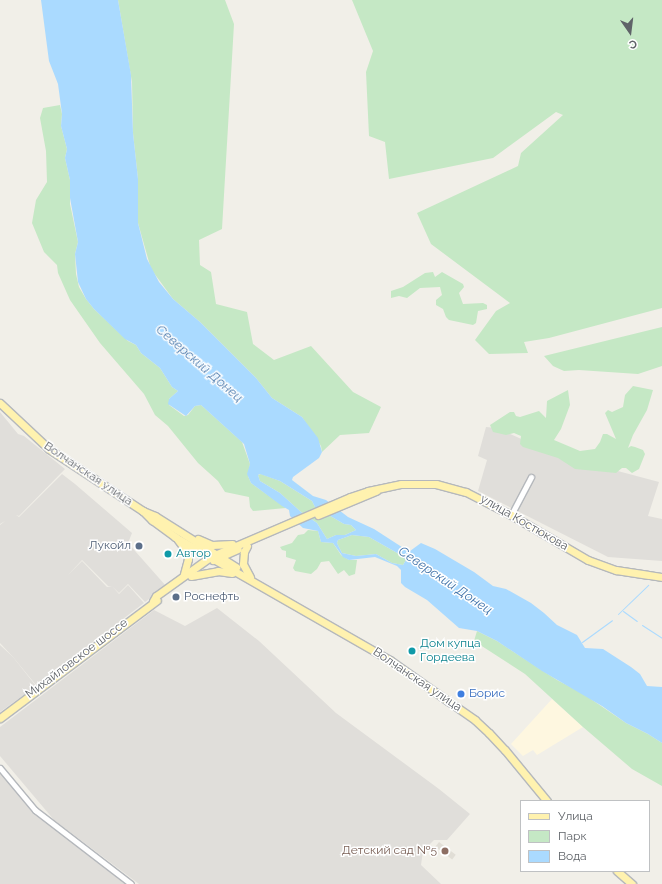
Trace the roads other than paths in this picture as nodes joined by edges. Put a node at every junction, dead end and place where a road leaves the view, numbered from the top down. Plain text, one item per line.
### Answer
1 (0, 403) edge
2 (531, 478) dead end
3 (511, 515) junction
4 (178, 535) junction
5 (247, 543) junction
6 (215, 557) junction
7 (238, 574) junction
8 (183, 576) junction
9 (191, 576) junction
10 (250, 577) junction
11 (662, 577) edge
12 (264, 587) junction
13 (153, 601) junction
14 (0, 718) edge
15 (0, 768) edge
16 (546, 800) edge
17 (618, 872) edge
18 (132, 884) edge
19 (632, 884) edge

1 - 4 main road, Волчанская улица
2 - 3 street
3 - 5 main road, улица Костюкова
3 - 11 main road, улица Костюкова
4 - 5 main road
4 - 6 main road, Волчанская улица
4 - 8 main road
5 - 6 main road, улица Костюкова
5 - 10 main road
6 - 7 main road, Волчанская улица
6 - 8 main road, Михайловское шоссе
6 - 9 main road, Михайловское шоссе
6 - 10 main road, Волчанская улица
7 - 9 main road
7 - 12 main road, Волчанская улица
8 - 13 main road, Михайловское шоссе
9 - 13 main road, Михайловское шоссе
10 - 12 main road, Волчанская улица
12 - 16 main road, Волчанская улица
13 - 14 main road, Михайловское шоссе
15 - 18 street
17 - 19 main road

